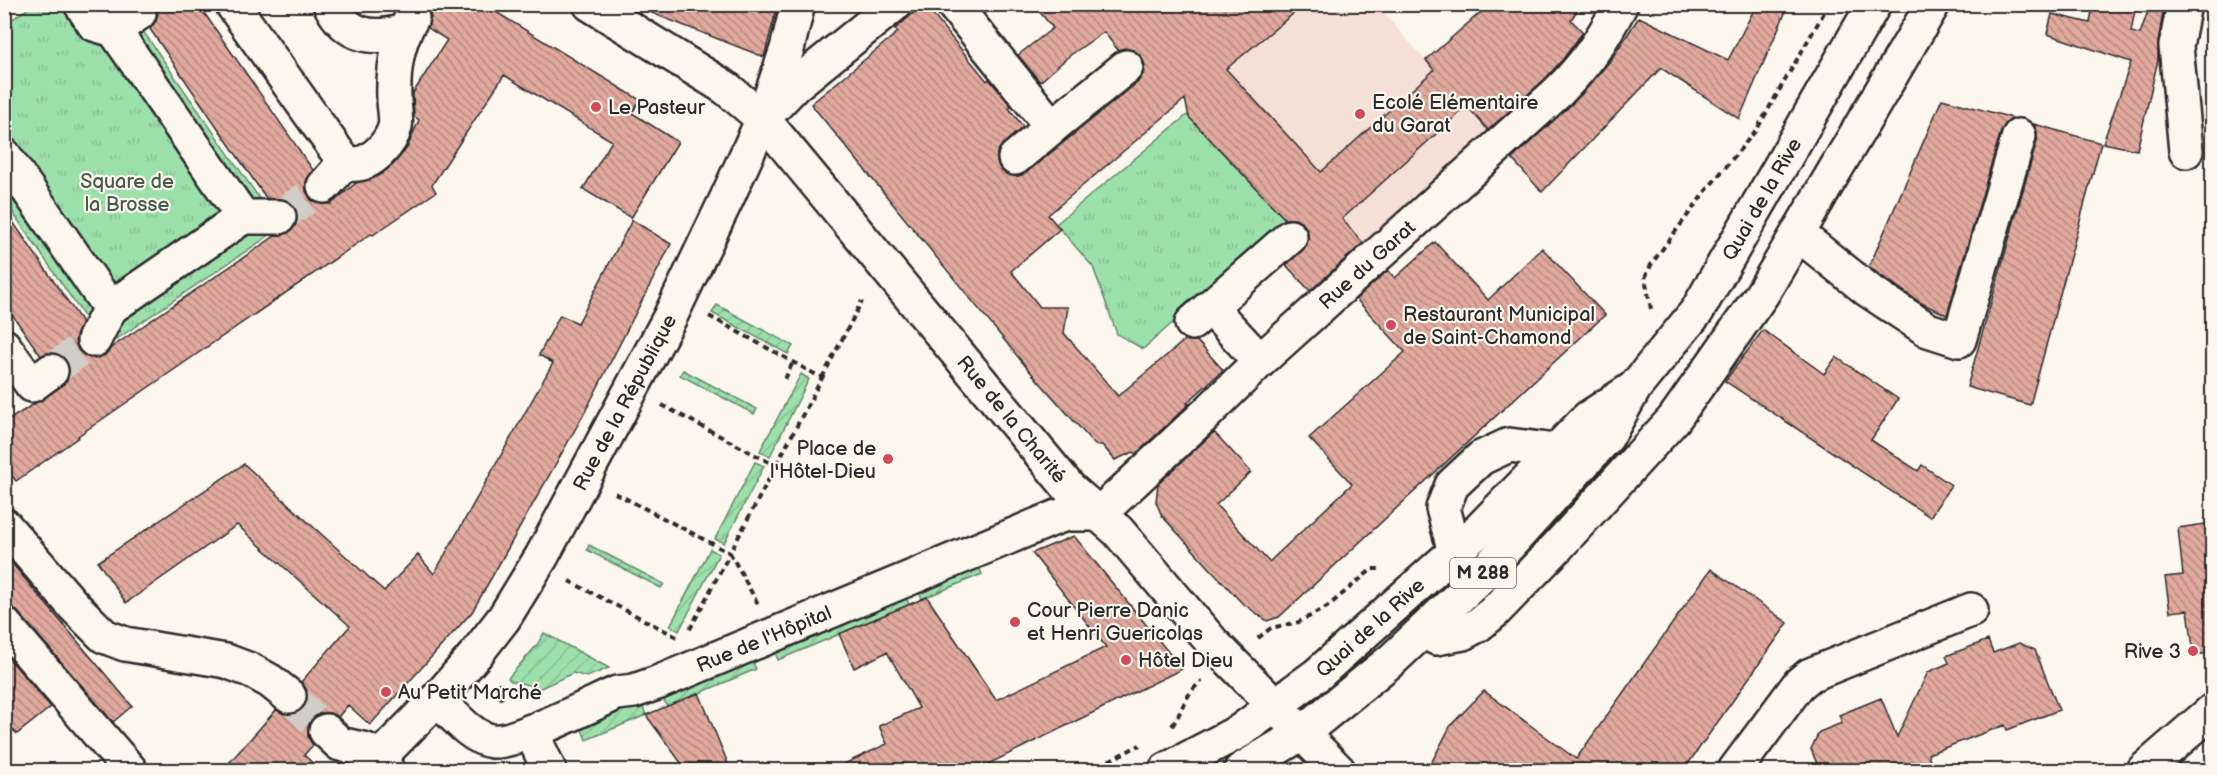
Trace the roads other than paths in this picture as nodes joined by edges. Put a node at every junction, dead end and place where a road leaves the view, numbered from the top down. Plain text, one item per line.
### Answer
1 (81, 4) edge
2 (232, 4) edge
3 (330, 4) edge
4 (590, 4) edge
5 (798, 4) edge
6 (953, 4) edge
7 (1621, 4) edge
8 (1874, 4) edge
9 (1933, 4) edge
10 (2184, 4) edge
11 (888, 10) edge
12 (1126, 67) dead end
13 (763, 119) junction
14 (1052, 127) junction
15 (2019, 136) dead end
16 (2186, 151) dead end
17 (4, 155) edge
18 (1015, 158) dead end
19 (346, 161) junction
20 (324, 186) tunnel mouth
21 (243, 217) junction
22 (279, 217) tunnel mouth
23 (1798, 234) junction
24 (1290, 237) dead end
25 (110, 308) junction
26 (94, 340) tunnel mouth
27 (4, 346) edge
28 (1260, 361) junction
29 (51, 371) tunnel mouth
30 (1635, 387) junction
31 (1556, 451) junction
32 (1099, 514) junction
33 (4, 525) edge
34 (1455, 552) junction
35 (1971, 610) dead end
36 (4, 624) edge
37 (1425, 630) junction
38 (289, 696) tunnel mouth
39 (437, 699) junction
40 (1275, 706) junction
41 (2212, 711) edge
42 (326, 731) tunnel mouth
43 (531, 731) junction
44 (1319, 757) edge
45 (377, 767) edge
46 (130, 771) edge
47 (549, 771) edge
48 (1166, 771) edge
49 (1241, 771) edge
50 (1735, 771) edge
51 (2144, 771) edge

1 - 21 street
2 - 19 street
3 - 19 street
4 - 13 street, Rue de la Charité
5 - 13 street, Rue de la République
6 - 14 street
7 - 28 street, Rue du Garat
8 - 30 street, Quai de la Rive / M 288
9 - 23 street
10 - 16 street
11 - 13 street
12 - 14 street
13 - 32 street, Rue de la Charité
13 - 39 street, Rue de la République
14 - 18 street
15 - 23 street
17 - 25 street
19 - 20 street
21 - 22 street
21 - 25 street
23 - 37 street
24 - 28 street
25 - 26 street
27 - 29 street
28 - 32 street, Rue du Garat
30 - 31 street, Quai de la Rive / M 288
30 - 37 street, Quai de la Rive / M 288
31 - 34 street, Quai de la Rive / M 288
31 - 34 street
32 - 40 street, Rue de la Charité
32 - 43 street, Rue de l'Hôpital
33 - 38 street
34 - 40 street, Quai de la Rive / M 288
35 - 50 street
36 - 46 street
37 - 44 street, Quai de la Rive / M 288
39 - 43 street, Rue de l'Hôpital
39 - 45 street, Rue de la République
40 - 44 street, Rue de la Charité
40 - 48 street, Quai de la Rive / M 288
41 - 51 street
42 - 45 street
43 - 47 street
44 - 49 street, Quai de la Rive / M 288

